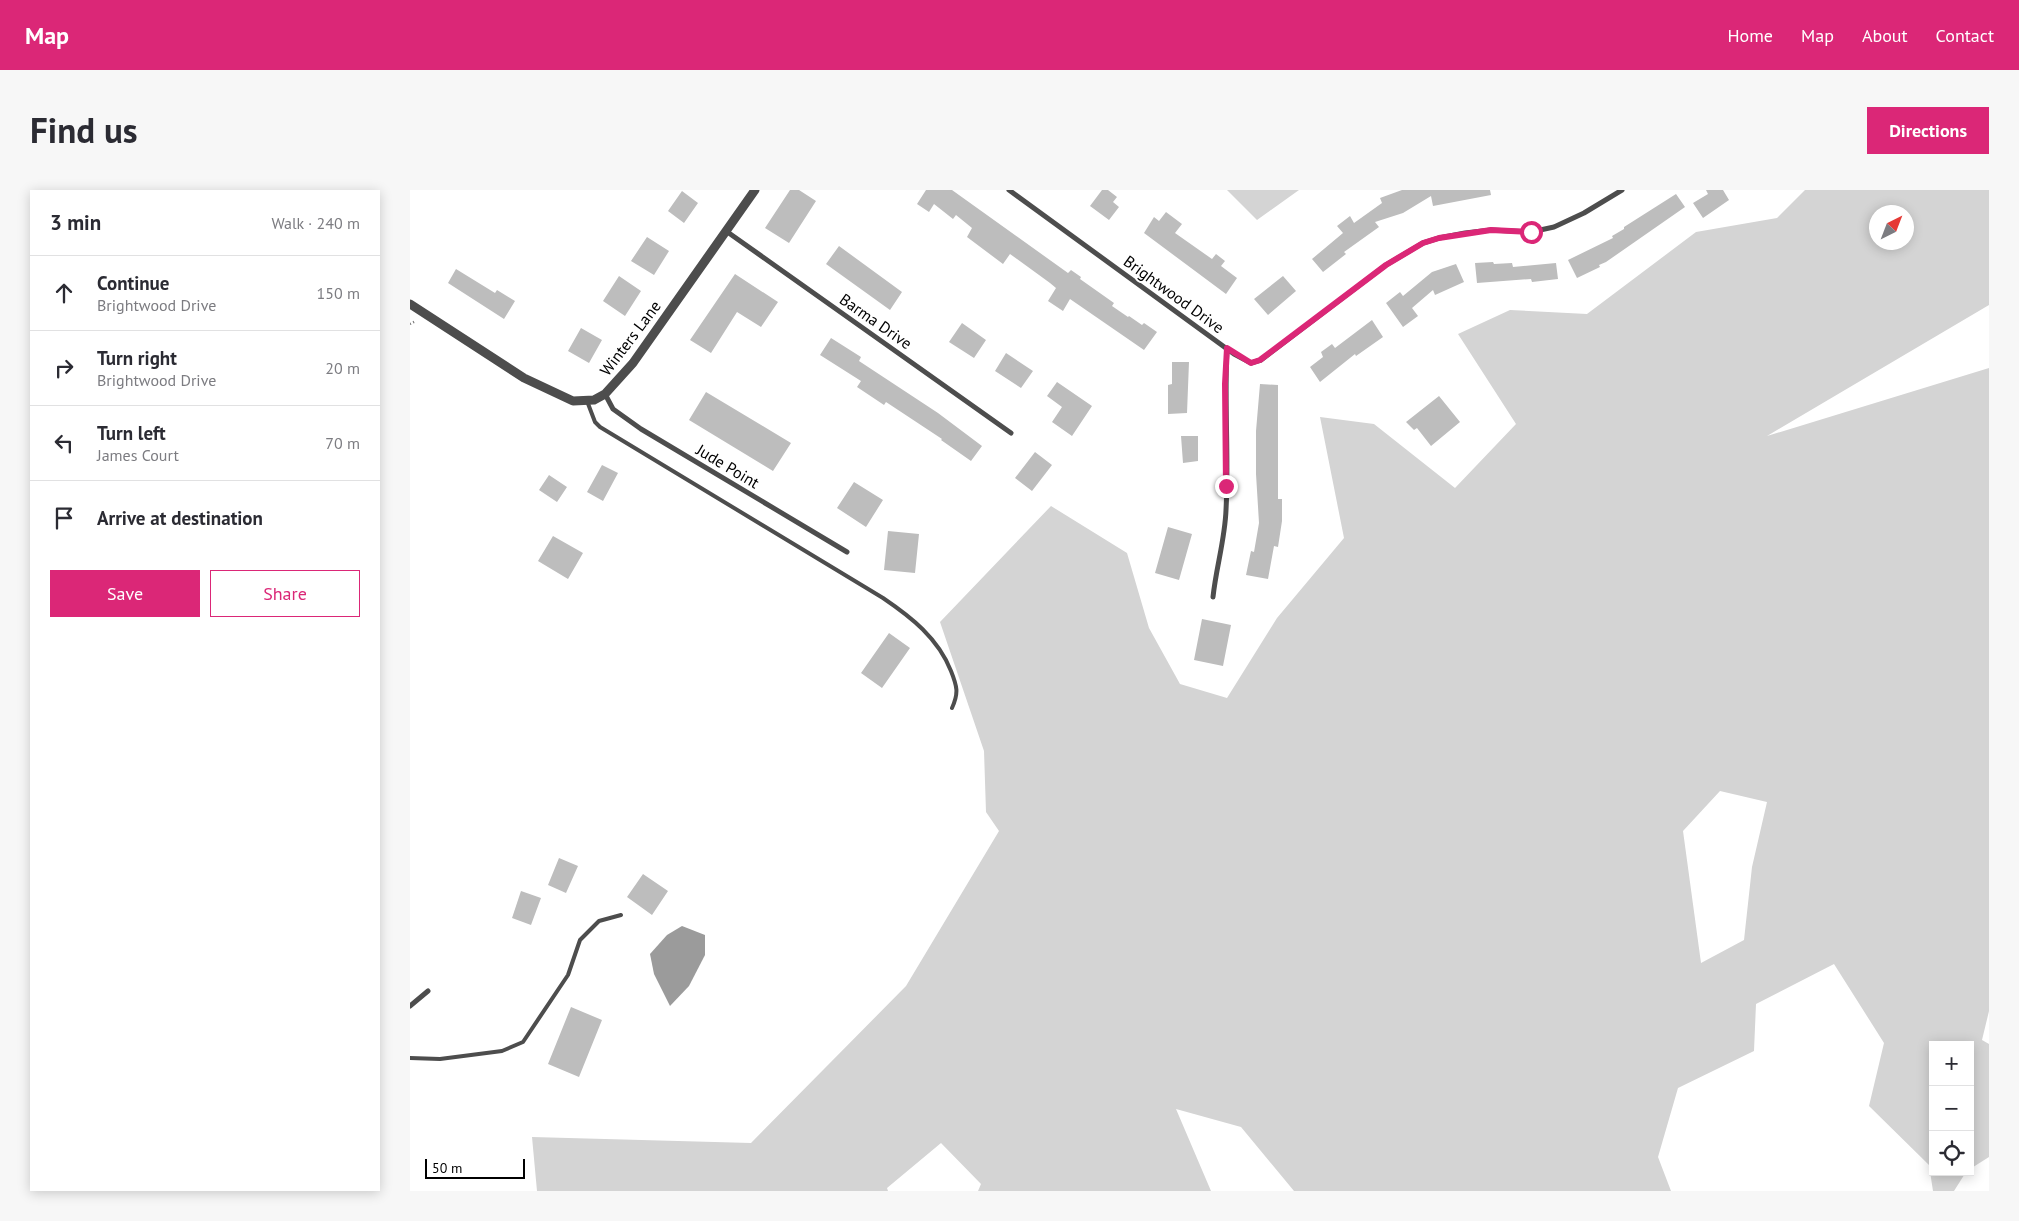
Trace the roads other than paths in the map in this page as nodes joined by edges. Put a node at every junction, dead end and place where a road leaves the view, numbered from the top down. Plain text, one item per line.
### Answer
1 (755, 190) edge
2 (1009, 190) edge
3 (1622, 190) edge
4 (726, 231) junction
5 (410, 304) edge
6 (1227, 348) junction
7 (605, 394) junction
8 (588, 401) junction
9 (1011, 432) dead end
10 (847, 552) dead end
11 (1214, 597) dead end
12 (952, 708) dead end
13 (621, 915) dead end
14 (428, 991) dead end
15 (410, 1006) edge
16 (410, 1058) edge

1 - 4 street, Winters Lane
2 - 6 street, Brightwood Drive
3 - 6 street, Brightwood Drive
4 - 7 street, Winters Lane
4 - 9 street, Barma Drive
5 - 8 street
6 - 11 street
7 - 8 street, Winters Lane
7 - 10 street, Jude Point
8 - 12 lane
13 - 16 lane
14 - 15 street

